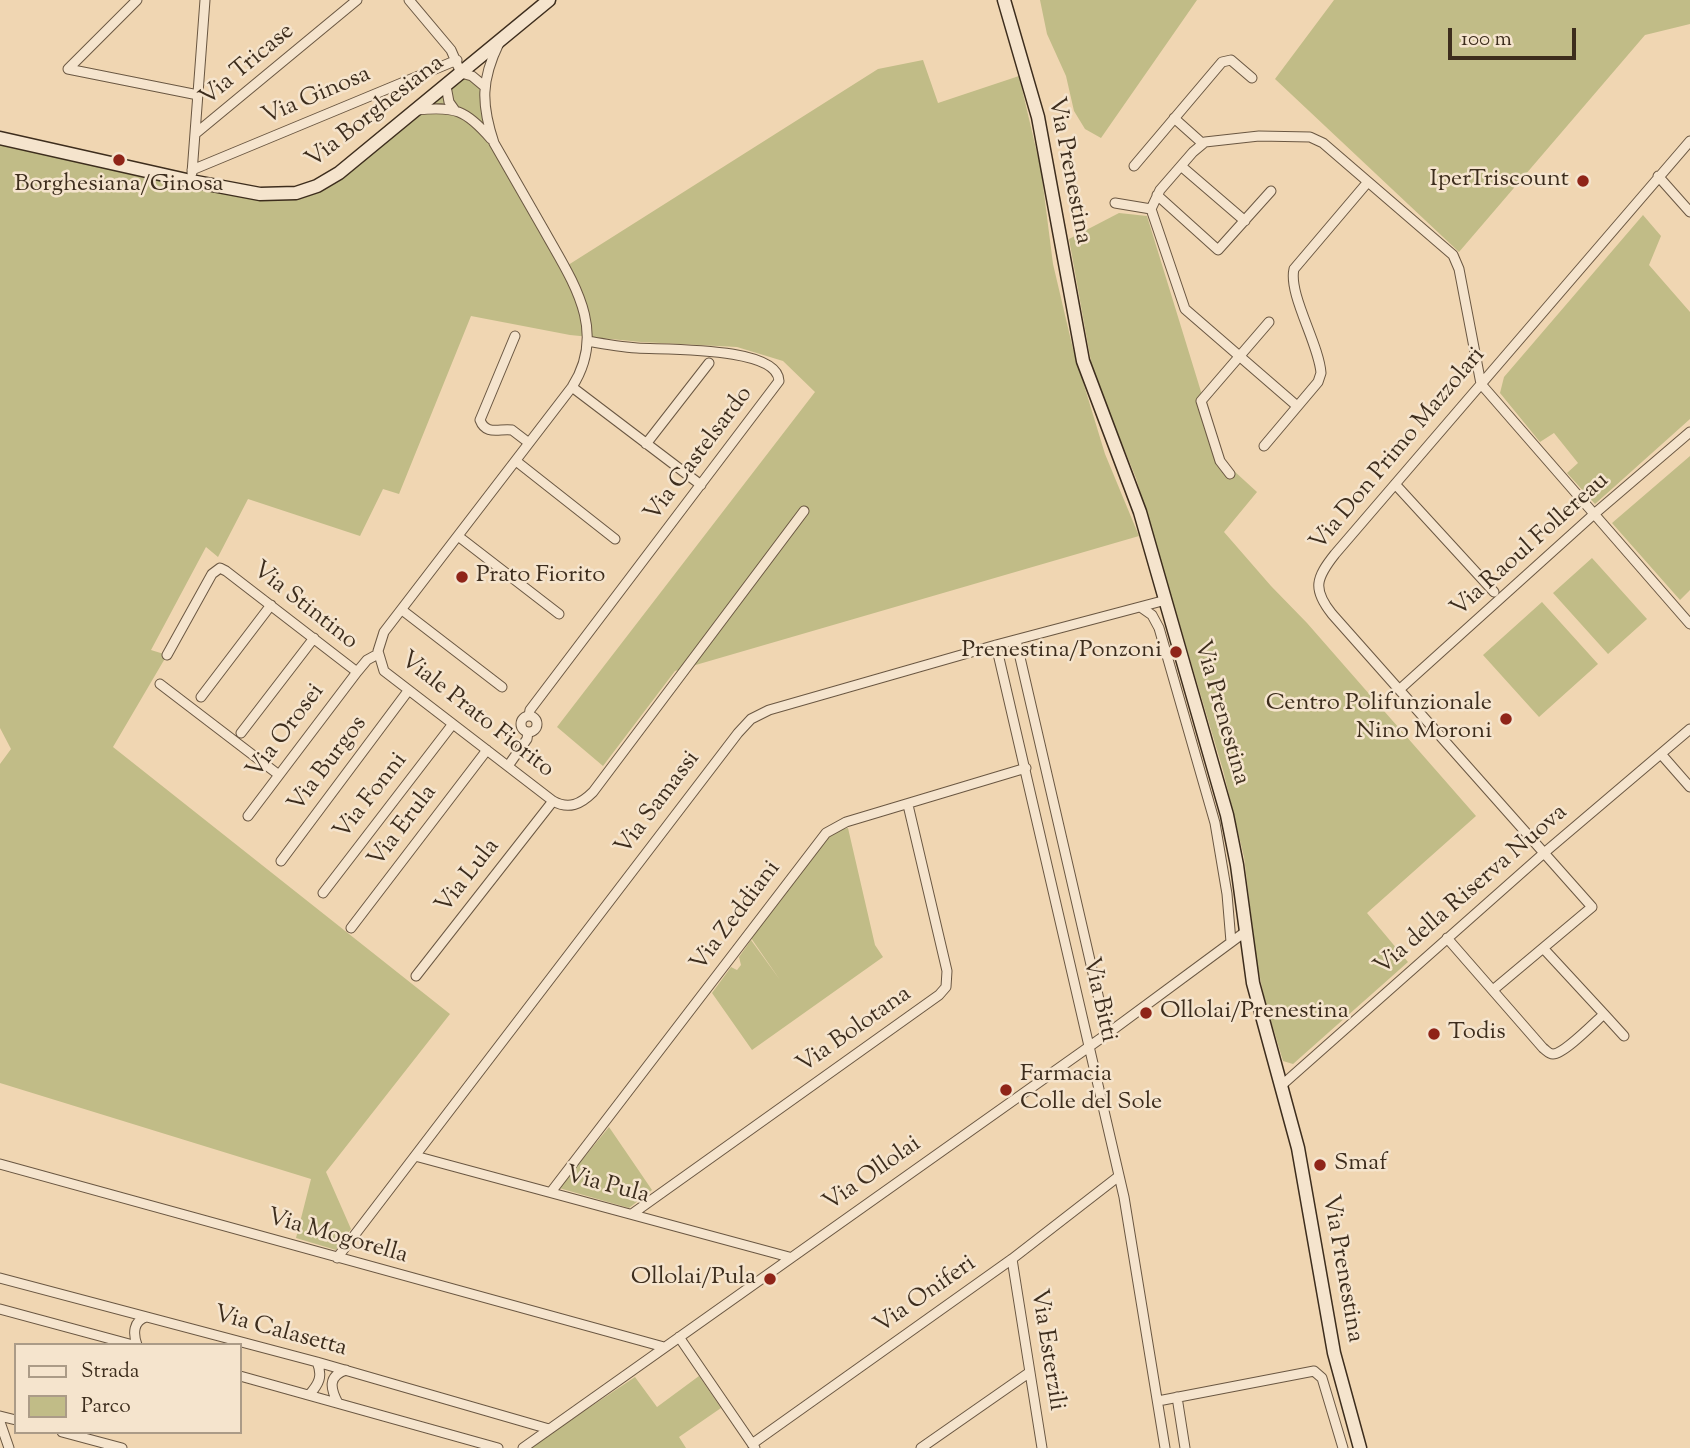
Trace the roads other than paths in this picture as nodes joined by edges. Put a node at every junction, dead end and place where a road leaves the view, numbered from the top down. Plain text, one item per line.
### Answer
1 (137, 0) edge
2 (205, 0) edge
3 (358, 0) edge
4 (549, 0) edge
5 (1004, 0) edge
6 (411, 1) edge
7 (500, 41) junction
8 (457, 60) junction
9 (461, 73) junction
10 (1252, 78) dead end
11 (446, 86) junction
12 (484, 86) junction
13 (198, 95) junction
14 (454, 109) junction
15 (417, 110) junction
16 (1174, 118) junction
17 (195, 134) junction
18 (0, 138) edge
19 (1690, 141) edge
20 (494, 143) junction
21 (1202, 143) junction
22 (1134, 166) dead end
23 (1181, 166) junction
24 (192, 176) junction
25 (1658, 176) junction
26 (1367, 183) junction
27 (1271, 191) dead end
28 (1157, 195) junction
29 (1115, 203) dead end
30 (1151, 209) junction
31 (1690, 212) edge
32 (1245, 221) junction
33 (1269, 322) dead end
34 (515, 336) dead end
35 (588, 341) junction
36 (1238, 357) junction
37 (709, 363) dead end
38 (1481, 384) junction
39 (572, 387) junction
40 (1297, 406) junction
41 (1690, 432) edge
42 (530, 443) junction
43 (646, 444) junction
44 (1264, 446) dead end
45 (516, 461) junction
46 (1230, 474) dead end
47 (1395, 484) junction
48 (701, 485) junction
49 (804, 512) dead end
50 (1593, 515) junction
51 (458, 536) junction
52 (615, 539) dead end
53 (1493, 592) dead end
54 (1166, 600) junction
55 (271, 606) junction
56 (1142, 608) junction
57 (402, 610) junction
58 (559, 614) dead end
59 (1689, 622) edge
60 (313, 638) junction
61 (1016, 639) junction
62 (996, 645) junction
63 (378, 654) junction
64 (167, 655) dead end
65 (357, 672) junction
66 (160, 684) dead end
67 (502, 687) dead end
68 (1400, 689) junction
69 (408, 691) junction
70 (201, 697) dead end
71 (452, 725) junction
72 (1690, 729) edge
73 (241, 733) dead end
74 (487, 750) junction
75 (1661, 754) junction
76 (508, 766) junction
77 (1026, 768) junction
78 (279, 775) junction
79 (1690, 787) edge
80 (552, 801) junction
81 (908, 805) junction
82 (248, 816) dead end
83 (1544, 853) junction
84 (281, 861) dead end
85 (323, 893) dead end
86 (352, 928) dead end
87 (1245, 932) junction
88 (1447, 938) junction
89 (1231, 942) junction
90 (1543, 948) junction
91 (416, 976) dead end
92 (1493, 990) junction
93 (1604, 1014) junction
94 (1107, 1034) junction
95 (1624, 1037) dead end
96 (1089, 1046) junction
97 (1282, 1085) junction
98 (415, 1156) junction
99 (0, 1164) edge
100 (1119, 1175) junction
101 (551, 1192) junction
102 (632, 1214) junction
103 (337, 1258) junction
104 (789, 1258) junction
105 (1012, 1259) junction
106 (0, 1278) edge
107 (0, 1309) edge
108 (146, 1317) junction
109 (679, 1337) junction
110 (128, 1343) edge
111 (135, 1343) edge
112 (664, 1347) junction
113 (317, 1362) junction
114 (346, 1370) junction
115 (1030, 1371) junction
116 (242, 1377) edge
117 (309, 1395) junction
118 (1177, 1397) junction
119 (1158, 1401) junction
120 (338, 1403) junction
121 (0, 1422) edge
122 (549, 1429) junction
123 (70, 1434) edge
124 (753, 1446) edge
125 (9, 1448) edge
126 (122, 1448) edge
127 (498, 1448) edge
128 (523, 1448) edge
129 (921, 1448) edge
130 (1042, 1448) edge
131 (1165, 1448) edge
132 (1185, 1448) edge
133 (1343, 1448) edge
134 (1360, 1448) edge

1 - 13 street
2 - 13 street
3 - 17 street, Via Tricase
4 - 7 main road, Via Borghesiana
5 - 54 main road, Via Prenestina
6 - 8 street
7 - 9 main road, Via Borghesiana
7 - 12 street, Viale Prato Fiorito
8 - 9 street
8 - 24 street, Via Ginosa
9 - 11 main road, Via Borghesiana
9 - 12 street
10 - 16 street
11 - 14 street
11 - 15 main road, Via Borghesiana
12 - 20 street, Viale Prato Fiorito
13 - 17 street
14 - 15 street
14 - 20 street, Viale Prato Fiorito
15 - 24 main road, Via Borghesiana
16 - 21 street
16 - 22 street
17 - 24 street
18 - 24 main road, Via Borghesiana
19 - 25 street, Via Don Primo Mazzolari
20 - 35 street, Viale Prato Fiorito
21 - 23 street
21 - 26 street
23 - 28 street
23 - 32 street
25 - 31 street
25 - 38 street, Via Don Primo Mazzolari
26 - 38 street
26 - 40 street
27 - 32 street
28 - 30 street
28 - 32 street
29 - 30 street
30 - 36 street
33 - 36 street
34 - 42 street
35 - 39 street, Viale Prato Fiorito
35 - 48 street, Via Castelsardo
36 - 40 street
36 - 46 street
37 - 43 street
38 - 47 street, Via Don Primo Mazzolari
38 - 50 street
39 - 42 street, Viale Prato Fiorito
39 - 43 street
40 - 44 street
41 - 50 street, Via Raoul Follereau
42 - 45 street, Viale Prato Fiorito
43 - 48 street
45 - 51 street, Viale Prato Fiorito
45 - 52 street
47 - 53 street
47 - 68 street, Via Don Primo Mazzolari
48 - 76 street, Via Castelsardo
49 - 80 street, Viale Prato Fiorito
50 - 59 street
50 - 68 street, Via Raoul Follereau
51 - 57 street, Viale Prato Fiorito
51 - 58 street
54 - 56 street, Via Samassi
54 - 87 main road, Via Prenestina
55 - 60 street, Via Stintino
55 - 64 street, Via Stintino
55 - 70 street
56 - 61 street, Via Samassi
56 - 89 street
57 - 63 street, Viale Prato Fiorito
57 - 67 street
60 - 65 street, Via Stintino
60 - 73 street
61 - 62 street, Via Samassi
61 - 94 street, Via Bitti
62 - 77 street, Via Bitti
62 - 98 street, Via Samassi
63 - 65 street, Via Stintino
63 - 69 street, Viale Prato Fiorito
65 - 78 street, Via Orosei
66 - 78 street
68 - 83 street, Via Don Primo Mazzolari
69 - 71 street, Viale Prato Fiorito
69 - 84 street, Via Burgos
71 - 74 street, Viale Prato Fiorito
71 - 85 street, Via Fonni
72 - 75 street, Via della Riserva Nuova
74 - 76 street, Viale Prato Fiorito
74 - 86 street, Via Erula
75 - 79 street
75 - 83 street, Via della Riserva Nuova
76 - 80 street, Viale Prato Fiorito
77 - 81 street, Via Zeddiani
77 - 96 street, Via Bitti
78 - 82 street, Via Orosei
80 - 91 street, Via Lula
81 - 101 street, Via Zeddiani
81 - 102 street, Via Bolotana
83 - 88 street, Via della Riserva Nuova
83 - 90 street, Via Don Primo Mazzolari
87 - 89 street, Via Ollolai
87 - 97 main road, Via Prenestina
88 - 92 street
88 - 97 street, Via della Riserva Nuova
89 - 94 street, Via Ollolai
90 - 92 street
90 - 93 street
92 - 93 street
93 - 95 street
94 - 96 street, Via Ollolai
96 - 100 street, Via Bitti
96 - 104 street, Via Ollolai
97 - 134 main road, Via Prenestina
98 - 101 street, Via Pula
98 - 103 street, Via Samassi
99 - 103 street, Via Mogorella
100 - 105 street, Via Oniferi
100 - 119 street, Via Bitti
101 - 102 street, Via Pula
102 - 104 street, Via Pula
103 - 112 street, Via Mogorella
104 - 109 street, Via Ollolai
105 - 115 street, Via Esterzili
105 - 124 street, Via Oniferi
106 - 108 street, Via Calasetta
107 - 110 street
108 - 111 street
108 - 113 street, Via Calasetta
109 - 112 street, Via Ollolai
109 - 124 street
112 - 122 street, Via Ollolai
113 - 114 street, Via Calasetta
113 - 117 street
114 - 120 street
114 - 122 street, Via Calasetta
115 - 129 street
115 - 130 street, Via Esterzili
116 - 117 street
117 - 120 street
118 - 119 street
118 - 132 street
118 - 133 street
119 - 131 street, Via Bitti
120 - 127 street
121 - 125 street
122 - 128 street, Via Ollolai
123 - 126 street

